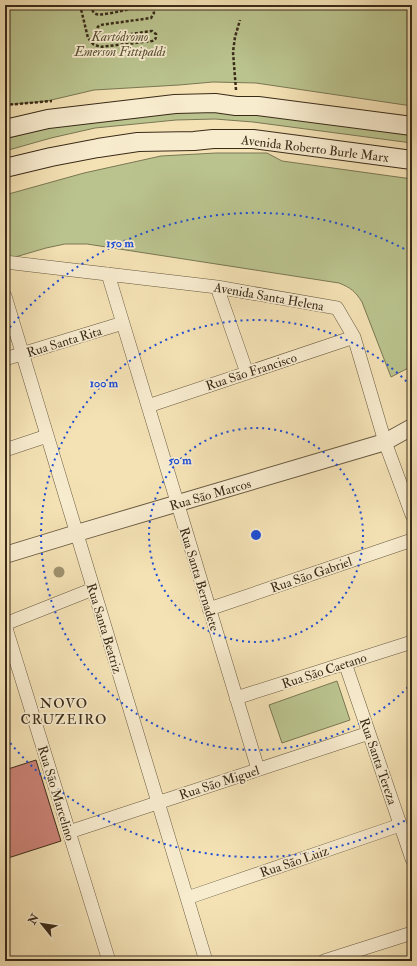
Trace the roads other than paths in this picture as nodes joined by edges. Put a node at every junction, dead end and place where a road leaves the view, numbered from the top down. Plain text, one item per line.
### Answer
1 (412, 126) edge
2 (5, 130) edge
3 (412, 160) edge
4 (5, 168) edge
5 (5, 262) edge
6 (108, 274) junction
7 (217, 287) junction
8 (5, 296) edge
9 (123, 323) junction
10 (354, 337) junction
11 (23, 354) junction
12 (5, 360) edge
13 (247, 373) junction
14 (148, 406) junction
15 (412, 427) edge
16 (47, 436) junction
17 (385, 442) junction
18 (5, 450) edge
19 (177, 503) junction
20 (412, 515) edge
21 (77, 533) junction
22 (412, 540) edge
23 (5, 555) edge
24 (93, 588) junction
25 (209, 608) junction
26 (5, 625) edge
27 (412, 642) edge
28 (345, 663) junction
29 (236, 698) junction
30 (369, 733) junction
31 (258, 769) junction
32 (158, 802) junction
33 (400, 825) junction
34 (69, 832) junction
35 (412, 859) edge
36 (187, 898) junction
37 (412, 933) edge
38 (109, 961) edge
39 (206, 961) edge
40 (324, 961) edge

1 - 2 main road
3 - 4 main road, Avenida Roberto Burle Marx
5 - 6 street, Avenida Santa Helena
6 - 7 street, Avenida Santa Helena
6 - 9 street, Rua Santa Bernadete
7 - 10 street, Avenida Santa Helena
7 - 13 street
8 - 11 street, Rua Santa Beatriz
9 - 11 street, Rua Santa Rita
9 - 14 street, Rua Santa Bernadete
10 - 13 street, Rua São Francisco
10 - 17 street, Avenida Santa Helena
11 - 12 street, Rua Santa Rita
11 - 16 street, Rua Santa Beatriz
13 - 14 street, Rua São Francisco
14 - 19 street, Rua Santa Bernadete
15 - 17 street, Rua São Marcos
16 - 18 street
16 - 21 street, Rua Santa Beatriz
17 - 19 street, Rua São Marcos
17 - 20 street, Avenida Santa Helena
19 - 21 street, Rua São Marcos
19 - 25 street, Rua Santa Bernadete
21 - 23 street, Rua São Marcos
21 - 24 street, Rua Santa Beatriz
22 - 25 street, Rua São Gabriel
24 - 26 street
24 - 32 street, Rua Santa Beatriz
25 - 29 street, Rua Santa Bernadete
26 - 34 street, Rua São Marcelino
27 - 28 street, Rua São Caetano
28 - 29 street, Rua São Caetano
28 - 30 street, Rua Santa Tereza
29 - 31 street, Rua Santa Bernadete
30 - 31 street, Rua São Miguel
30 - 33 street, Rua Santa Tereza
31 - 32 street, Rua São Miguel
32 - 34 street, Rua São Miguel
32 - 36 street, Rua Santa Beatriz
33 - 35 street, Rua Santa Tereza
33 - 36 street, Rua São Luiz
34 - 38 street, Rua São Marcelino
36 - 39 street, Rua Santa Beatriz
37 - 40 street

